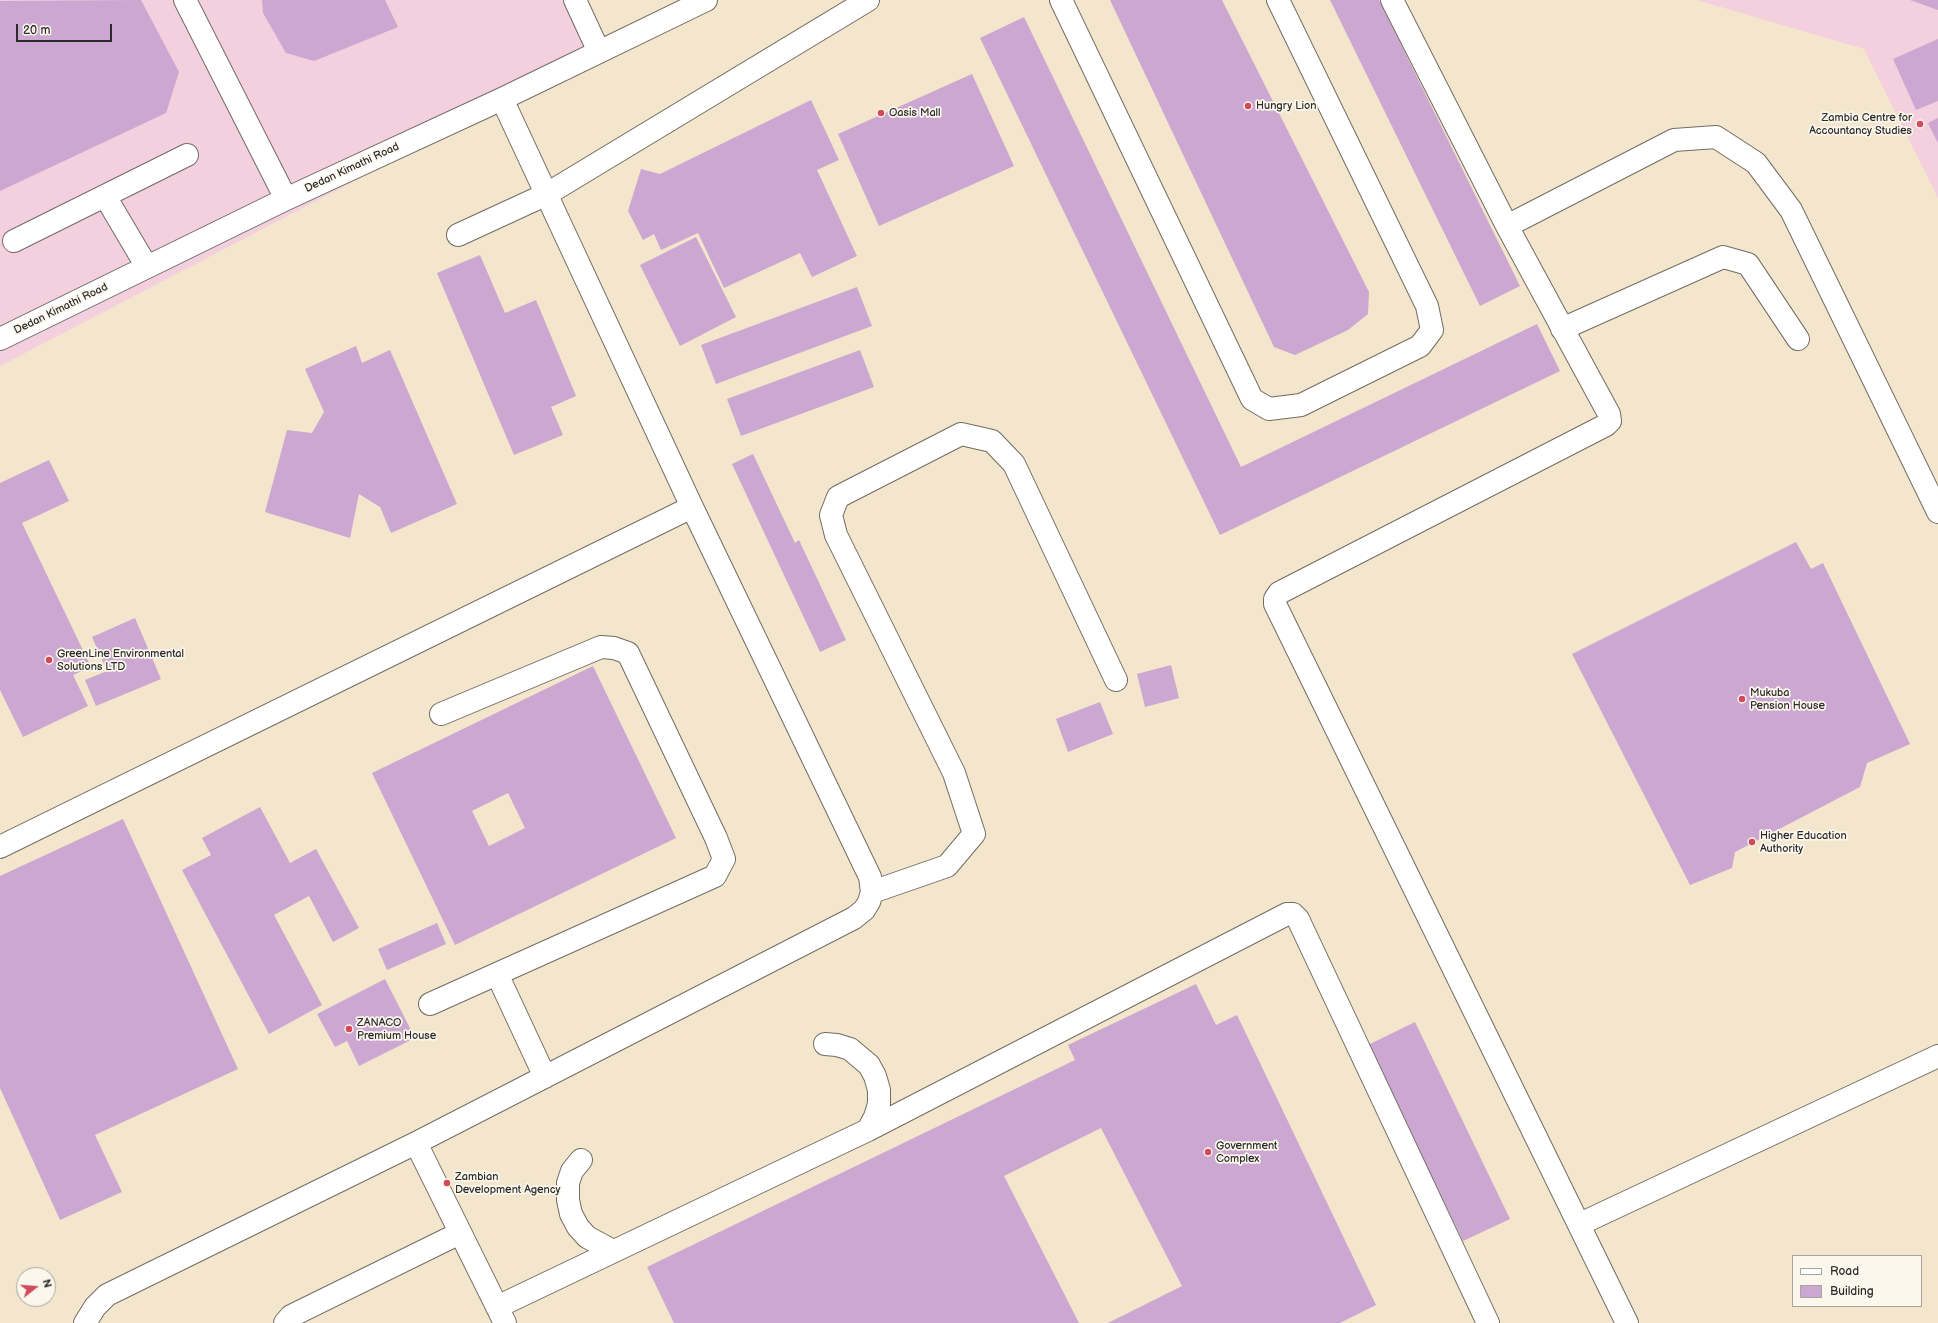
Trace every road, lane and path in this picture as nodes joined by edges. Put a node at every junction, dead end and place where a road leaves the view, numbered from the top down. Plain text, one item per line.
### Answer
1 (185, 0) edge
2 (575, 0) edge
3 (706, 0) edge
4 (868, 0) edge
5 (1061, 0) edge
6 (1278, 0) edge
7 (1392, 0) edge
8 (599, 52) junction
9 (502, 99) junction
10 (188, 155) dead end
11 (547, 194) junction
12 (105, 196) junction
13 (286, 199) junction
14 (1507, 226) junction
15 (458, 235) dead end
16 (14, 241) dead end
17 (147, 267) junction
18 (1562, 329) junction
19 (0, 339) edge
20 (1798, 339) dead end
21 (692, 507) junction
22 (1938, 512) edge
23 (1116, 680) dead end
24 (441, 714) dead end
25 (0, 847) edge
26 (872, 892) junction
27 (497, 974) junction
28 (430, 1004) dead end
29 (825, 1044) dead end
30 (1938, 1056) edge
31 (545, 1077) junction
32 (868, 1130) junction
33 (416, 1143) junction
34 (581, 1160) dead end
35 (1580, 1224) junction
36 (578, 1227) junction
37 (460, 1233) junction
38 (613, 1251) junction
39 (568, 1272) junction
40 (501, 1315) edge
41 (1483, 1321) edge
42 (85, 1323) edge
43 (286, 1323) edge
44 (1627, 1323) edge

1 - 13 street
2 - 8 street
3 - 8 street, Dedan Kimathi Road
4 - 11 street
5 - 6 street
7 - 14 street
8 - 9 street, Dedan Kimathi Road
9 - 11 street
9 - 13 street, Dedan Kimathi Road
10 - 12 street
11 - 15 street
11 - 21 street
12 - 16 street
12 - 17 street
13 - 17 street, Dedan Kimathi Road
14 - 18 street
14 - 22 street
17 - 19 street, Dedan Kimathi Road
18 - 20 street
18 - 35 street
21 - 25 street
21 - 26 street
23 - 26 street
24 - 27 street
26 - 31 street
27 - 28 street
27 - 31 street
29 - 32 street
30 - 35 street
31 - 33 street
32 - 38 street
32 - 41 street
33 - 37 street
33 - 42 street
34 - 36 street
35 - 44 street
36 - 38 street
36 - 39 street
37 - 40 street
37 - 43 street
38 - 39 street
39 - 40 street

